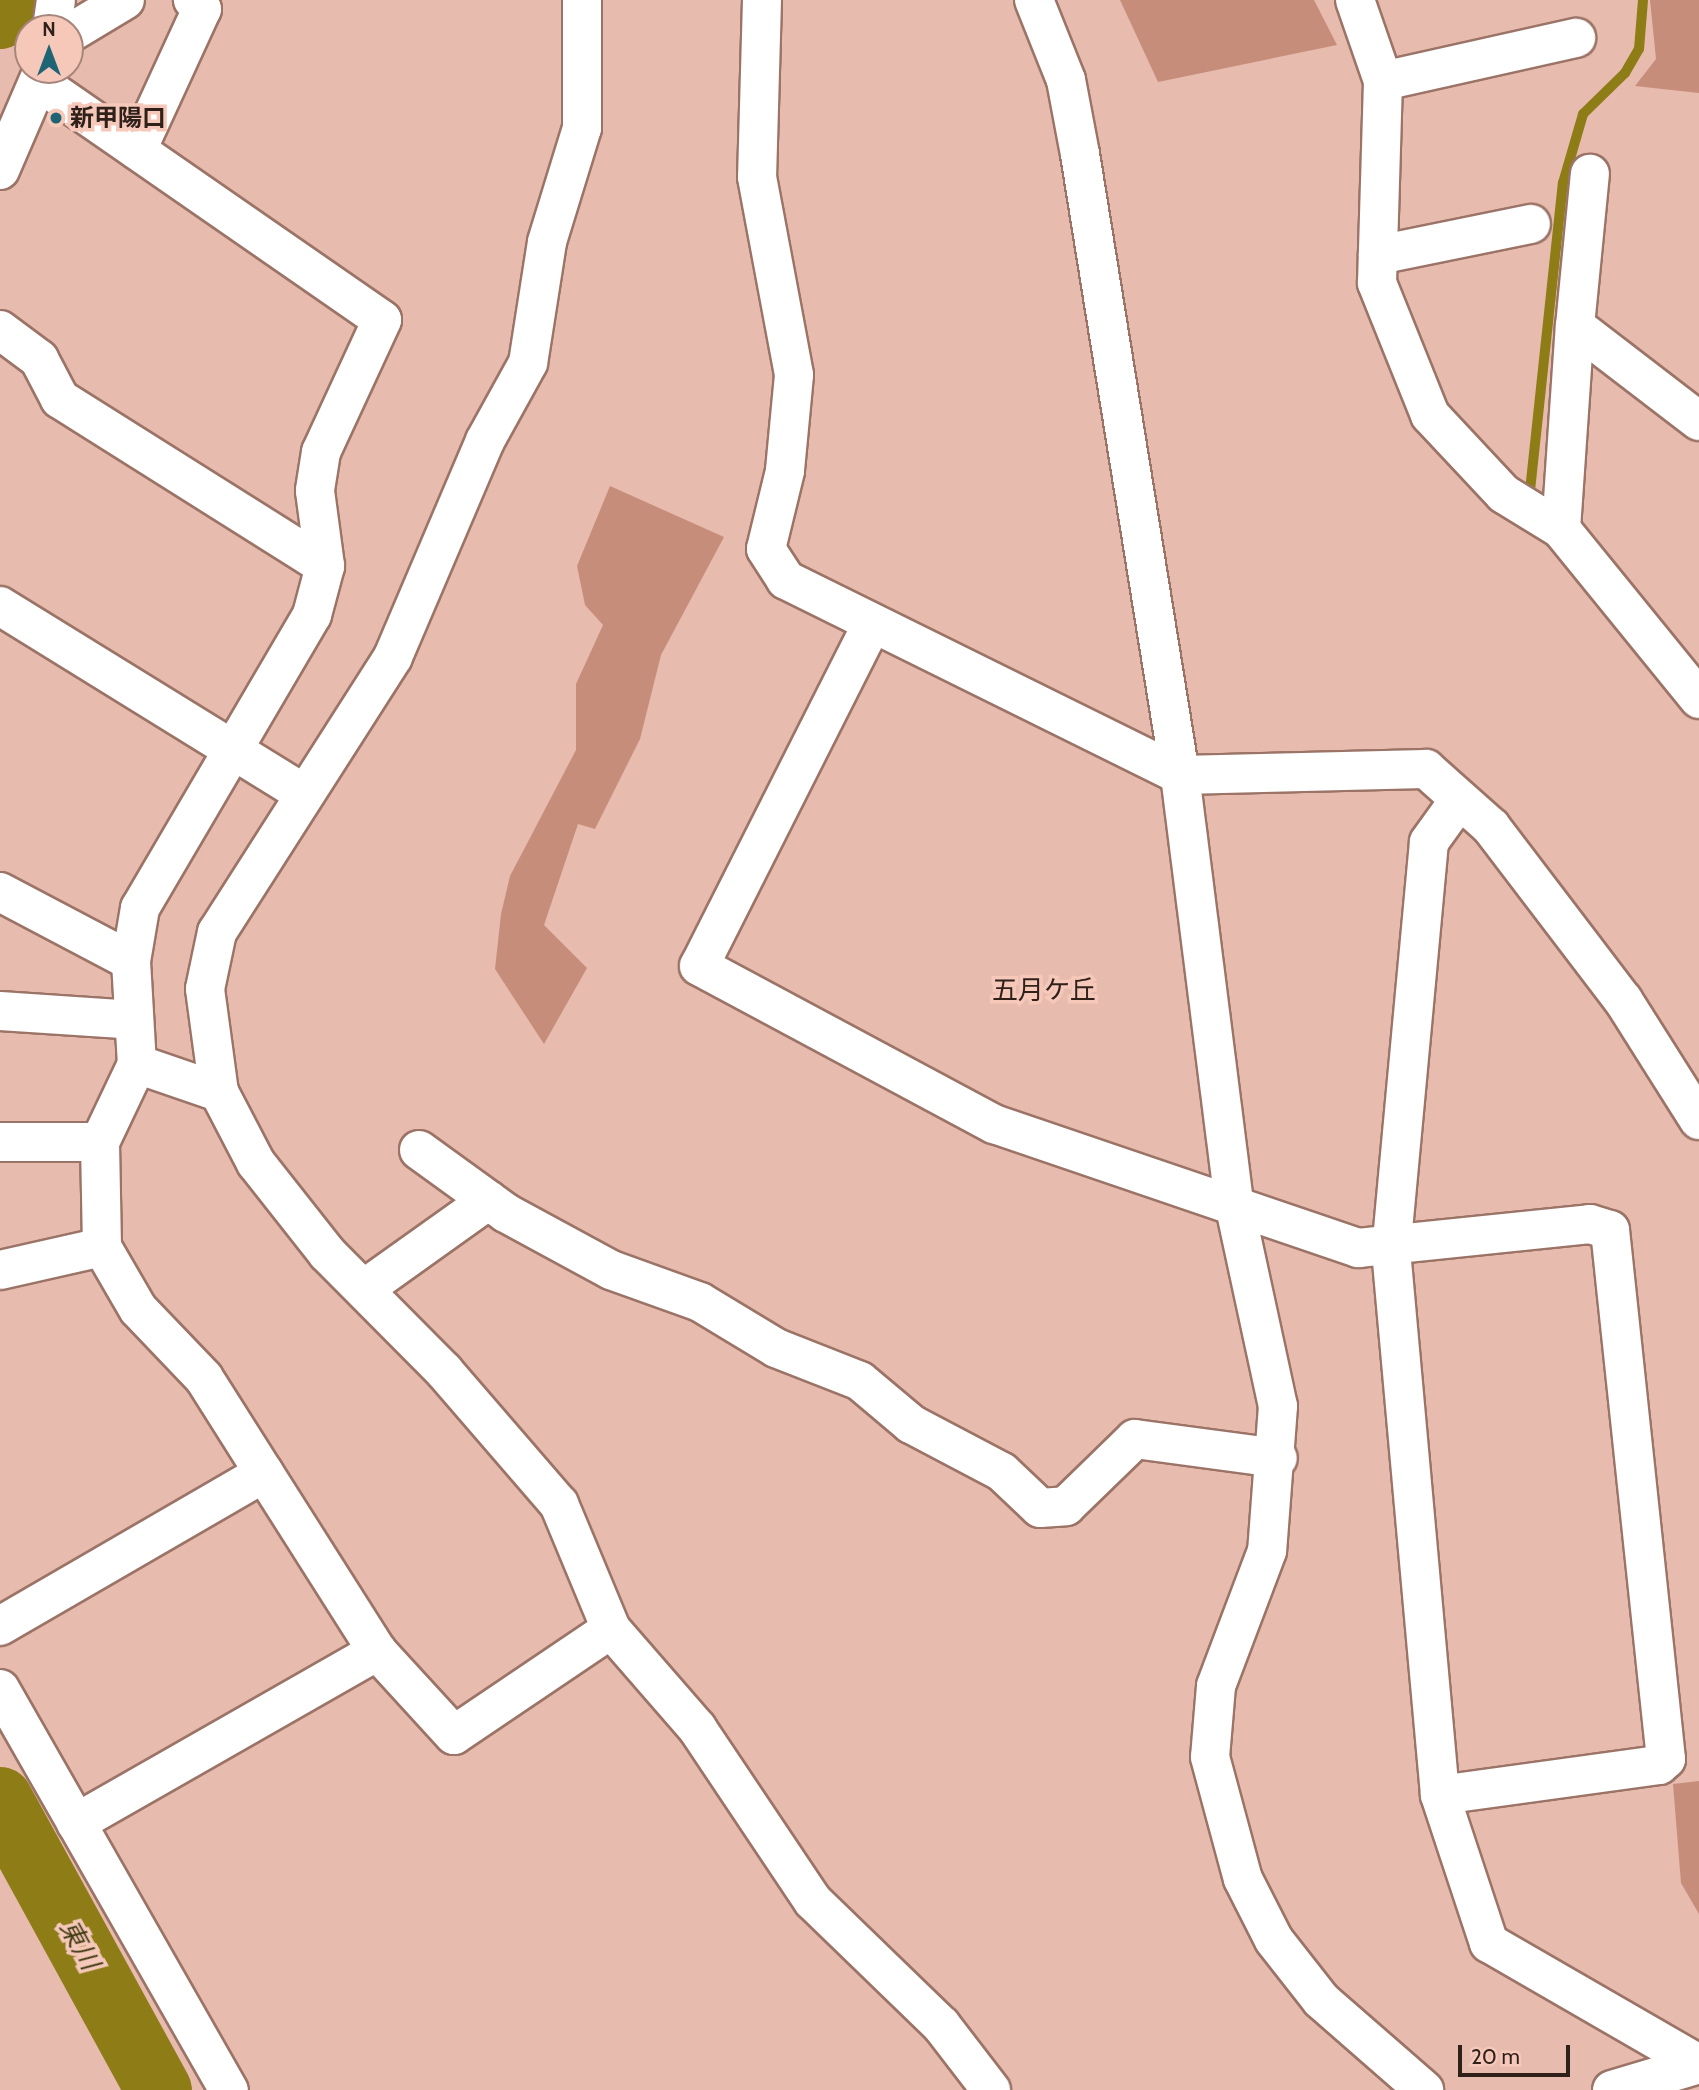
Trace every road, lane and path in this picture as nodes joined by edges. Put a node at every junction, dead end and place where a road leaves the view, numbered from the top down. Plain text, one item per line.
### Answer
1 (125, 0) edge
2 (193, 0) edge
3 (582, 0) edge
4 (762, 0) edge
5 (1034, 0) edge
6 (1355, 0) edge
7 (70, 14) edge
8 (1576, 38) dead end
9 (1383, 81) junction
10 (38, 84) edge
11 (51, 84) edge
12 (137, 150) junction
13 (0, 170) edge
14 (1590, 174) dead end
15 (1531, 225) dead end
16 (1378, 255) junction
17 (1575, 326) junction
18 (0, 330) edge
19 (1699, 421) edge
20 (1561, 529) junction
21 (325, 566) junction
22 (0, 606) edge
23 (872, 624) junction
24 (1699, 699) edge
25 (236, 751) junction
26 (1180, 775) junction
27 (301, 792) junction
28 (1457, 803) junction
29 (0, 892) edge
30 (131, 961) junction
31 (0, 1011) edge
32 (134, 1020) junction
33 (137, 1065) junction
34 (219, 1092) junction
35 (1699, 1120) edge
36 (0, 1142) edge
37 (100, 1142) junction
38 (419, 1150) dead end
39 (489, 1200) junction
40 (1234, 1203) junction
41 (102, 1247) junction
42 (1391, 1250) junction
43 (0, 1270) edge
44 (363, 1289) junction
45 (1278, 1458) junction
46 (264, 1473) junction
47 (0, 1626) edge
48 (611, 1629) junction
49 (377, 1651) junction
50 (0, 1689) edge
51 (1440, 1795) junction
52 (76, 1823) junction
53 (1699, 2064) edge
54 (229, 2090) edge
55 (991, 2090) edge
56 (1424, 2090) edge
57 (1612, 2090) edge

1 - 7 street
2 - 12 street
3 - 27 street
4 - 23 street
5 - 26 street
6 - 9 street
8 - 9 street
9 - 16 street
10 - 13 street
11 - 12 street
12 - 21 street
14 - 17 street
15 - 16 street
16 - 20 street
17 - 19 street
17 - 20 street
18 - 21 street
20 - 24 street
21 - 25 street
22 - 25 street
23 - 26 street
23 - 40 street
25 - 27 street
25 - 30 street
26 - 28 street
26 - 40 street
27 - 34 street
28 - 35 street
28 - 42 street
29 - 30 street
30 - 32 street
31 - 32 street
32 - 33 street
33 - 34 street
33 - 37 street
34 - 44 street
36 - 37 street
37 - 41 street
38 - 39 street
39 - 44 street
39 - 45 street
40 - 42 street
40 - 45 street
41 - 43 street
41 - 46 street
42 - 51 street
42 - 51 street
44 - 48 street
45 - 56 street
46 - 47 street
46 - 49 street
48 - 49 street
48 - 55 street
49 - 52 street
50 - 52 street
51 - 53 street
52 - 54 street
53 - 57 street

